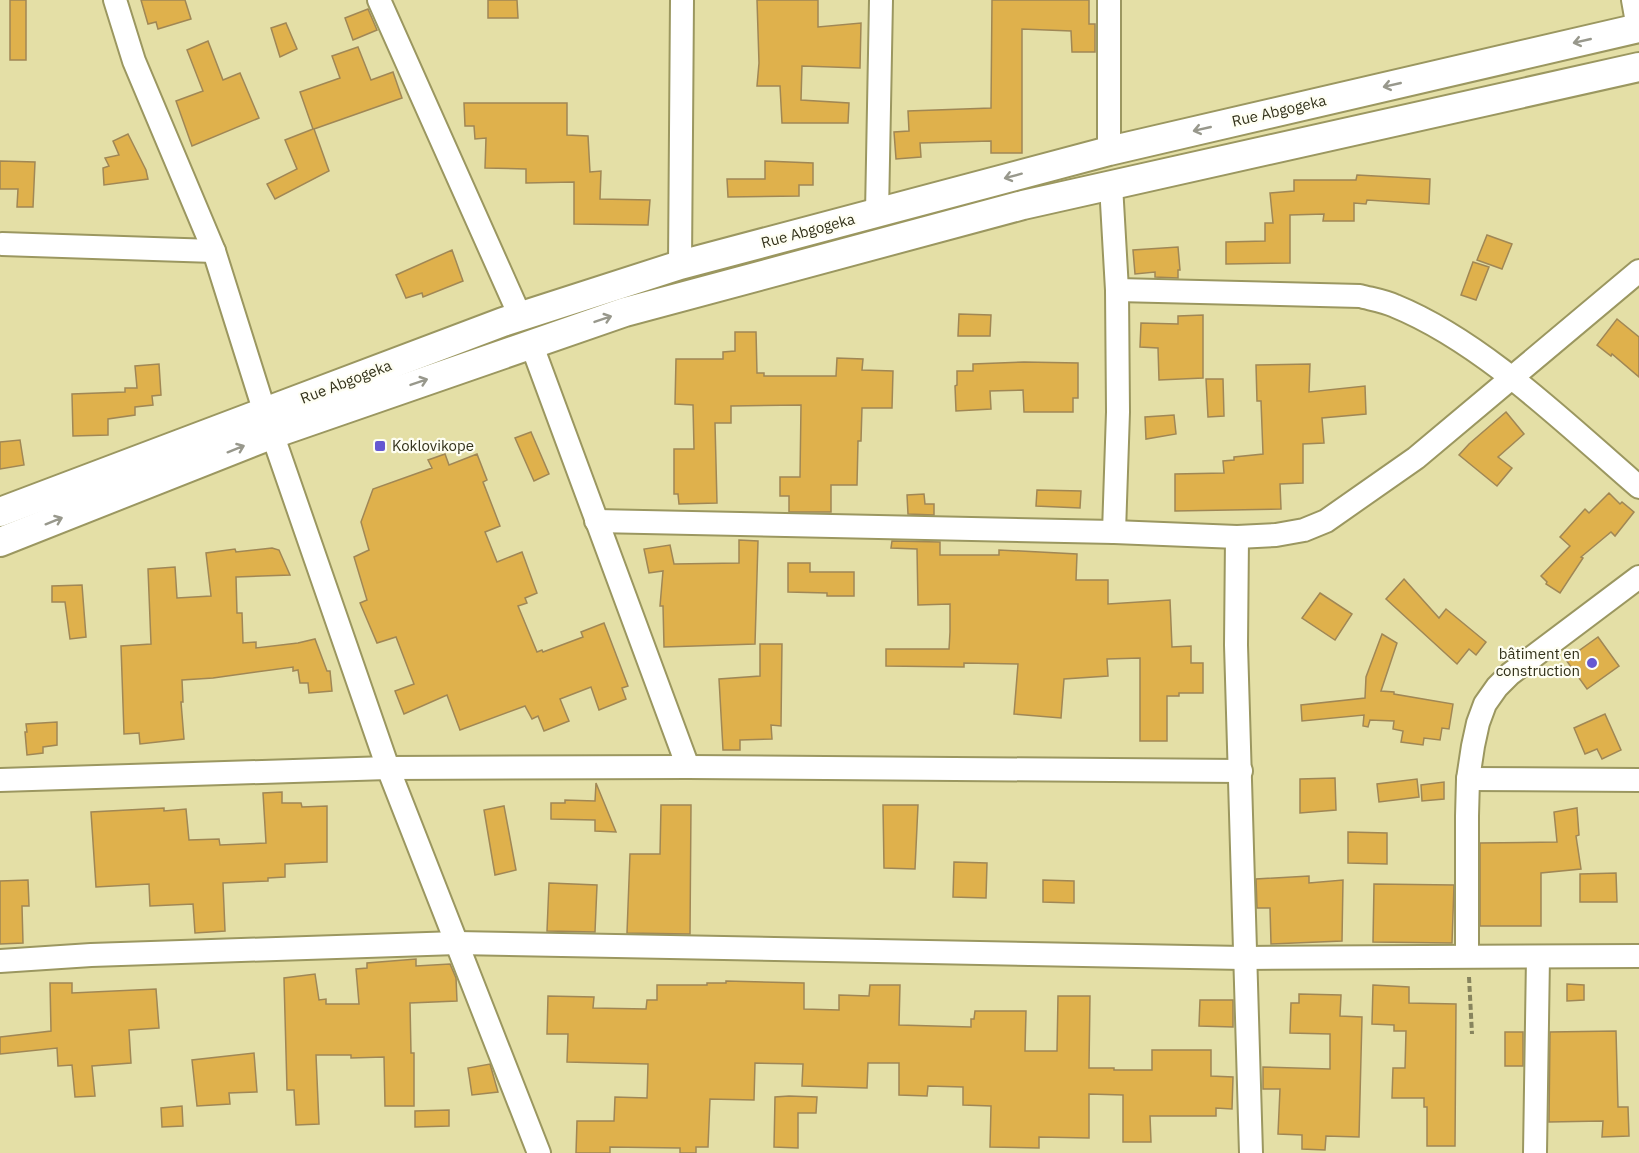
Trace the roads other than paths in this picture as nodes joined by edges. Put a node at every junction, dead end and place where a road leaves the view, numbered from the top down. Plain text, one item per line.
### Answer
1 (114, 0) edge
2 (379, 0) edge
3 (682, 0) edge
4 (881, 0) edge
5 (1109, 0) edge
6 (1633, 0) edge
7 (1638, 28) edge
8 (1639, 67) edge
9 (1109, 151) junction
10 (1111, 185) junction
11 (877, 213) junction
12 (2, 244) dead end
13 (214, 251) junction
14 (680, 265) junction
15 (1639, 271) edge
16 (1118, 290) junction
17 (520, 316) junction
18 (531, 343) junction
19 (1512, 378) junction
20 (269, 424) junction
21 (1639, 487) edge
22 (0, 512) edge
23 (596, 522) junction
24 (1114, 532) junction
25 (1237, 537) junction
26 (0, 542) edge
27 (1639, 577) edge
28 (688, 767) junction
29 (388, 768) junction
30 (1241, 771) junction
31 (1468, 779) junction
32 (0, 780) edge
33 (1639, 780) edge
34 (457, 943) junction
35 (1467, 956) junction
36 (1639, 956) edge
37 (1538, 957) junction
38 (1246, 958) junction
39 (0, 961) edge
40 (538, 1153) edge
41 (1251, 1153) edge
42 (1535, 1153) edge

1 - 13 street
2 - 17 street
3 - 14 street
4 - 11 street
5 - 9 street
6 - 7 street
7 -> 9 main road, Rue Abgogeka
8 - 10 main road, Rue Abgogeka
9 -> 11 main road, Rue Abgogeka
10 - 16 street
18 -> 10 main road, Rue Abgogeka
11 - 14 main road, Rue Abgogeka
12 - 13 street
13 - 20 street
14 - 17 main road, Rue Abgogeka
15 - 19 street
16 - 19 street
16 - 24 street
17 - 20 main road, Rue Abgogeka
20 -> 18 main road, Rue Abgogeka
18 - 23 street
19 - 21 street
19 - 25 street
20 - 22 main road, Rue Abgogeka
26 -> 20 main road, Rue Abgogeka
20 - 29 street
23 - 24 street
23 - 28 street
24 - 25 street
25 - 30 street
27 - 31 street
28 - 29 street
28 - 30 street
29 - 32 street
29 - 34 street
30 - 38 street
31 - 33 street
31 - 35 street
34 - 38 street
34 - 39 street
34 - 40 street
35 - 37 street
35 - 38 street
36 - 37 street
37 - 42 street
38 - 41 street

